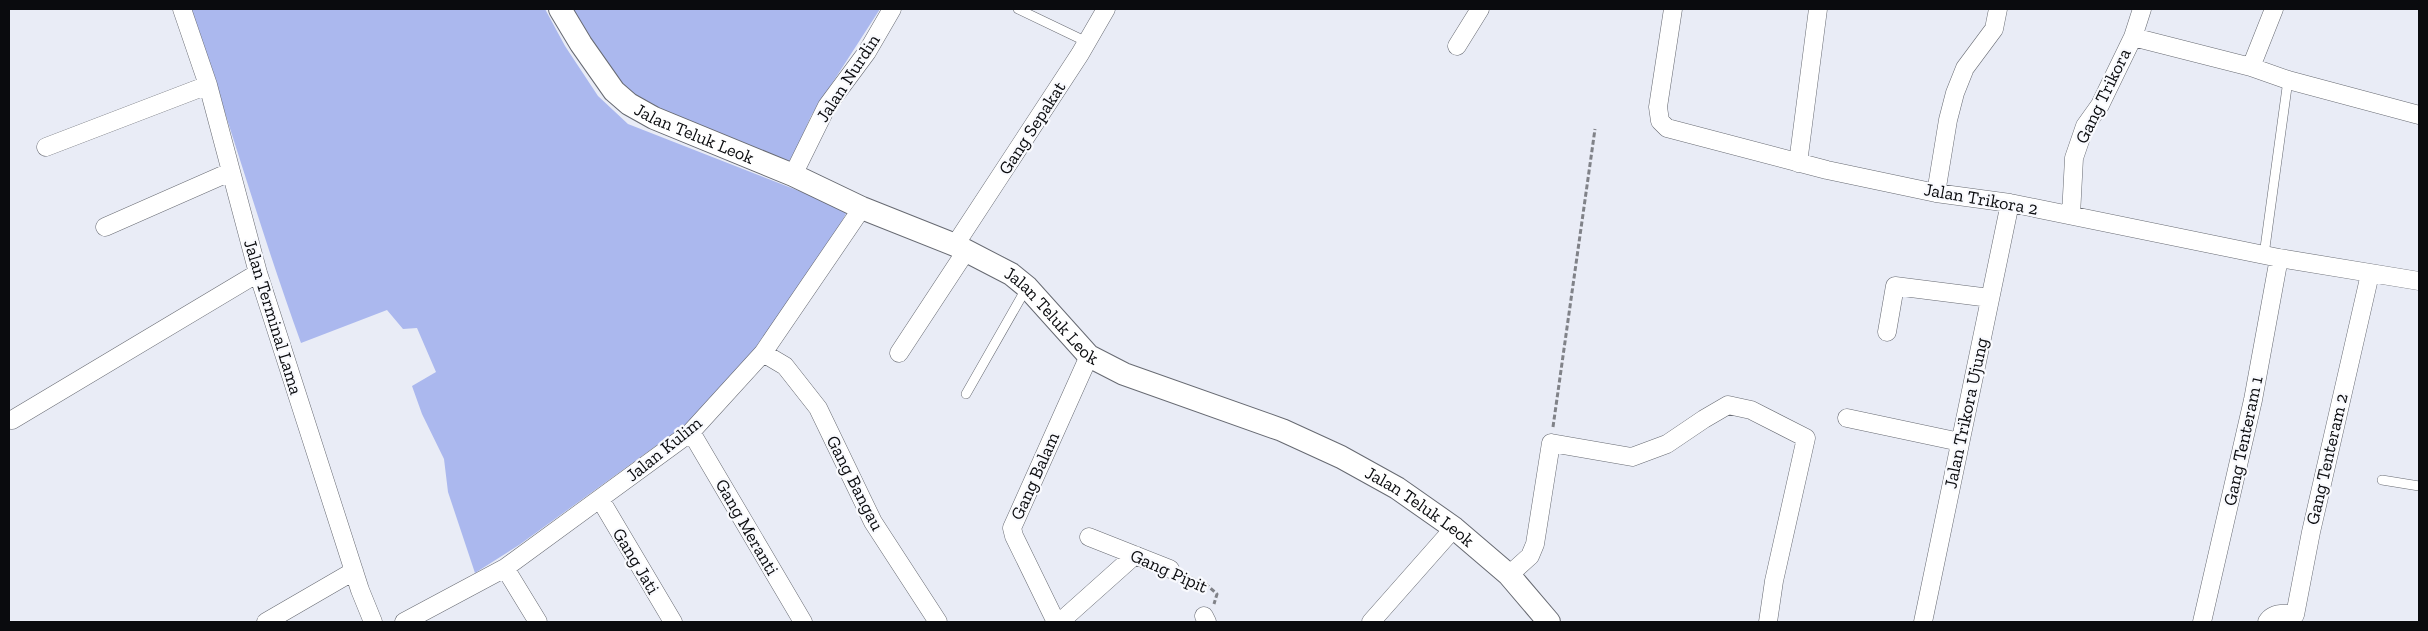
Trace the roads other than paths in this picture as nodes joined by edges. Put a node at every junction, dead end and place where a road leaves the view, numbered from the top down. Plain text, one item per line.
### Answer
1 (182, 9) edge
2 (560, 9) edge
3 (892, 9) edge
4 (1018, 9) edge
5 (1106, 9) edge
6 (1480, 9) edge
7 (1673, 9) edge
8 (1818, 9) edge
9 (1998, 9) edge
10 (2142, 9) edge
11 (2274, 9) edge
12 (2133, 36) junction
13 (1087, 42) junction
14 (1457, 46) dead end
15 (2251, 67) junction
16 (2288, 80) junction
17 (208, 85) junction
18 (2419, 115) edge
19 (46, 147) dead end
20 (1798, 163) junction
21 (230, 172) junction
22 (793, 174) junction
23 (1936, 192) junction
24 (2010, 203) junction
25 (862, 208) junction
26 (2071, 215) junction
27 (105, 227) dead end
28 (960, 248) junction
29 (2271, 257) junction
30 (258, 273) junction
31 (2370, 274) junction
32 (2419, 282) edge
33 (1027, 286) junction
34 (1990, 298) junction
35 (1887, 332) dead end
36 (763, 352) junction
37 (899, 353) dead end
38 (1089, 356) junction
39 (966, 394) dead end
40 (1847, 418) dead end
41 (12, 420) dead end
42 (691, 432) junction
43 (1960, 442) junction
44 (2382, 480) dead end
45 (2419, 486) edge
46 (600, 499) junction
47 (1454, 528) junction
48 (1088, 537) dead end
49 (1135, 555) junction
50 (506, 568) junction
51 (1170, 569) road end
52 (354, 571) junction
53 (1509, 575) junction
54 (266, 622) edge
55 (373, 622) edge
56 (404, 622) edge
57 (538, 622) edge
58 (672, 622) edge
59 (803, 622) edge
60 (938, 622) edge
61 (1058, 622) edge
62 (1371, 622) edge
63 (1549, 622) edge
64 (1768, 622) edge
65 (1923, 622) edge
66 (2202, 622) edge
67 (2267, 622) edge

1 - 17 street, Jalan Terminal Lama
2 - 22 street, Jalan Teluk Leok
3 - 22 street, Jalan Nurdin
4 - 13 lane
5 - 13 street, Gang Sepakat
6 - 14 street
7 - 20 street, Jalan Trikora 2
8 - 20 street
9 - 23 street
10 - 12 street, Gang Trikora
11 - 15 street
12 - 15 street
12 - 26 street, Gang Trikora
13 - 28 street, Gang Sepakat
15 - 16 street
16 - 18 street
16 - 29 lane
17 - 19 street
17 - 21 street, Jalan Terminal Lama
20 - 23 street, Jalan Trikora 2
21 - 27 street
21 - 30 street, Jalan Terminal Lama
22 - 25 street, Jalan Teluk Leok
23 - 24 street, Jalan Trikora 2
24 - 26 street, Jalan Trikora 2
24 - 34 street, Jalan Trikora Ujung
25 - 28 street, Jalan Teluk Leok
25 - 36 street, Jalan Kulim
26 - 29 street, Jalan Trikora 2
28 - 33 street, Jalan Teluk Leok
28 - 37 street, Gang Sepakat
29 - 31 street, Jalan Trikora 2
29 - 66 street, Gang Tenteram 1
30 - 41 street
30 - 52 street, Jalan Terminal Lama
31 - 32 street, Jalan Trikora 2
31 - 67 street, Gang Tenteram 2
33 - 38 street, Jalan Teluk Leok
33 - 39 lane
34 - 35 street
34 - 43 street, Jalan Trikora Ujung
36 - 42 street, Jalan Kulim
36 - 60 street, Gang Bangau
38 - 47 street, Jalan Teluk Leok
38 - 61 street, Gang Balam
40 - 43 street
42 - 46 street, Jalan Kulim
42 - 59 street, Gang Meranti
43 - 65 street, Jalan Trikora Ujung
44 - 45 lane
46 - 50 street, Jalan Kulim
46 - 58 street, Gang Jati
47 - 53 street, Jalan Teluk Leok
47 - 62 street
48 - 49 street, Gang Pipit
49 - 51 street, Gang Pipit
49 - 61 street
50 - 56 street, Jalan Kulim
50 - 57 street
52 - 54 street
52 - 55 street, Jalan Terminal Lama
53 - 63 street, Jalan Teluk Leok
53 - 64 street

